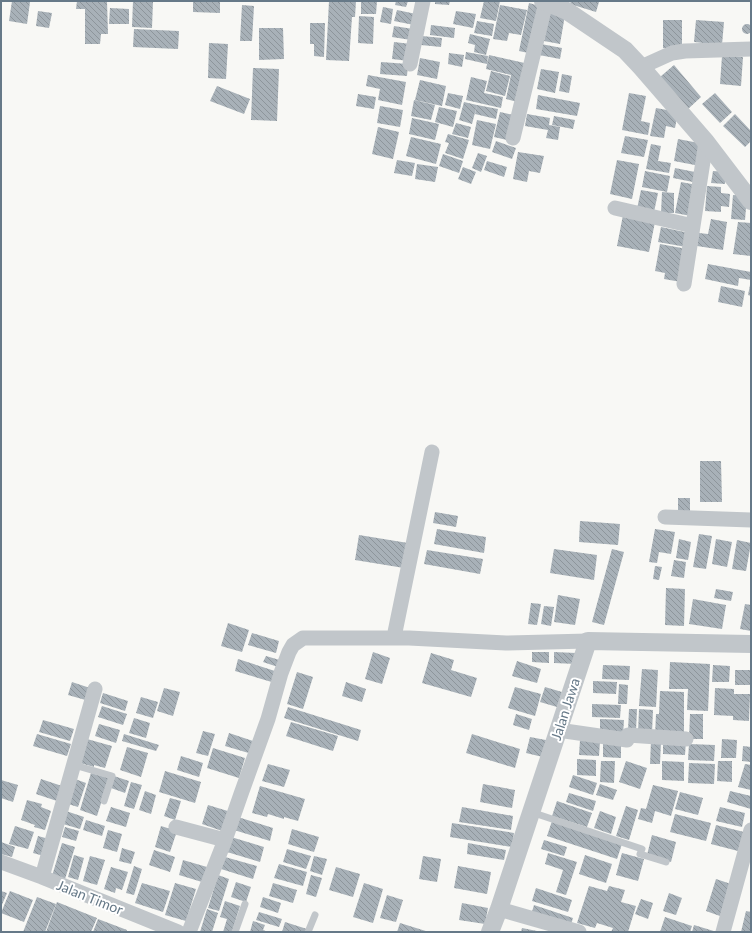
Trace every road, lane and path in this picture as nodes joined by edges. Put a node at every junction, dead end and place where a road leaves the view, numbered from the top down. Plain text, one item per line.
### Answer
1 (423, 1) edge
2 (545, 2) edge
3 (751, 49) edge
4 (410, 64) dead end
5 (641, 67) junction
6 (513, 138) dead end
7 (706, 142) junction
8 (751, 202) edge
9 (616, 208) dead end
10 (693, 226) junction
11 (684, 284) dead end
12 (432, 452) dead end
13 (665, 517) dead end
14 (751, 520) edge
15 (394, 637) junction
16 (588, 641) junction
17 (751, 644) edge
18 (95, 689) dead end
19 (558, 730) junction
20 (686, 739) dead end
21 (74, 765) junction
22 (104, 801) dead end
23 (531, 812) junction
24 (176, 827) dead end
25 (751, 830) edge
26 (225, 840) junction
27 (1, 862) edge
28 (666, 862) dead end
29 (42, 877) junction
30 (245, 904) dead end
31 (499, 909) junction
32 (315, 914) dead end
33 (178, 932) edge
34 (189, 932) edge
35 (235, 932) edge
36 (308, 932) edge
37 (490, 932) edge
38 (579, 932) edge
39 (723, 932) edge

1 - 4 street
2 - 5 street
2 - 6 street
3 - 5 street
5 - 7 street
7 - 8 street
7 - 10 street
9 - 10 street
10 - 11 street
12 - 15 street
13 - 14 street
15 - 16 street
15 - 26 street
16 - 17 street
16 - 19 street, Jalan Jawa
18 - 21 street
19 - 20 street
19 - 23 street, Jalan Jawa
21 - 22 lane
21 - 29 street
23 - 28 lane
23 - 31 street, Jalan Jawa
24 - 26 street
25 - 39 street
26 - 34 street
27 - 29 street, Jalan Timor
29 - 33 street, Jalan Timor
30 - 35 lane
31 - 37 street, Jalan Jawa
31 - 38 street
32 - 36 lane

